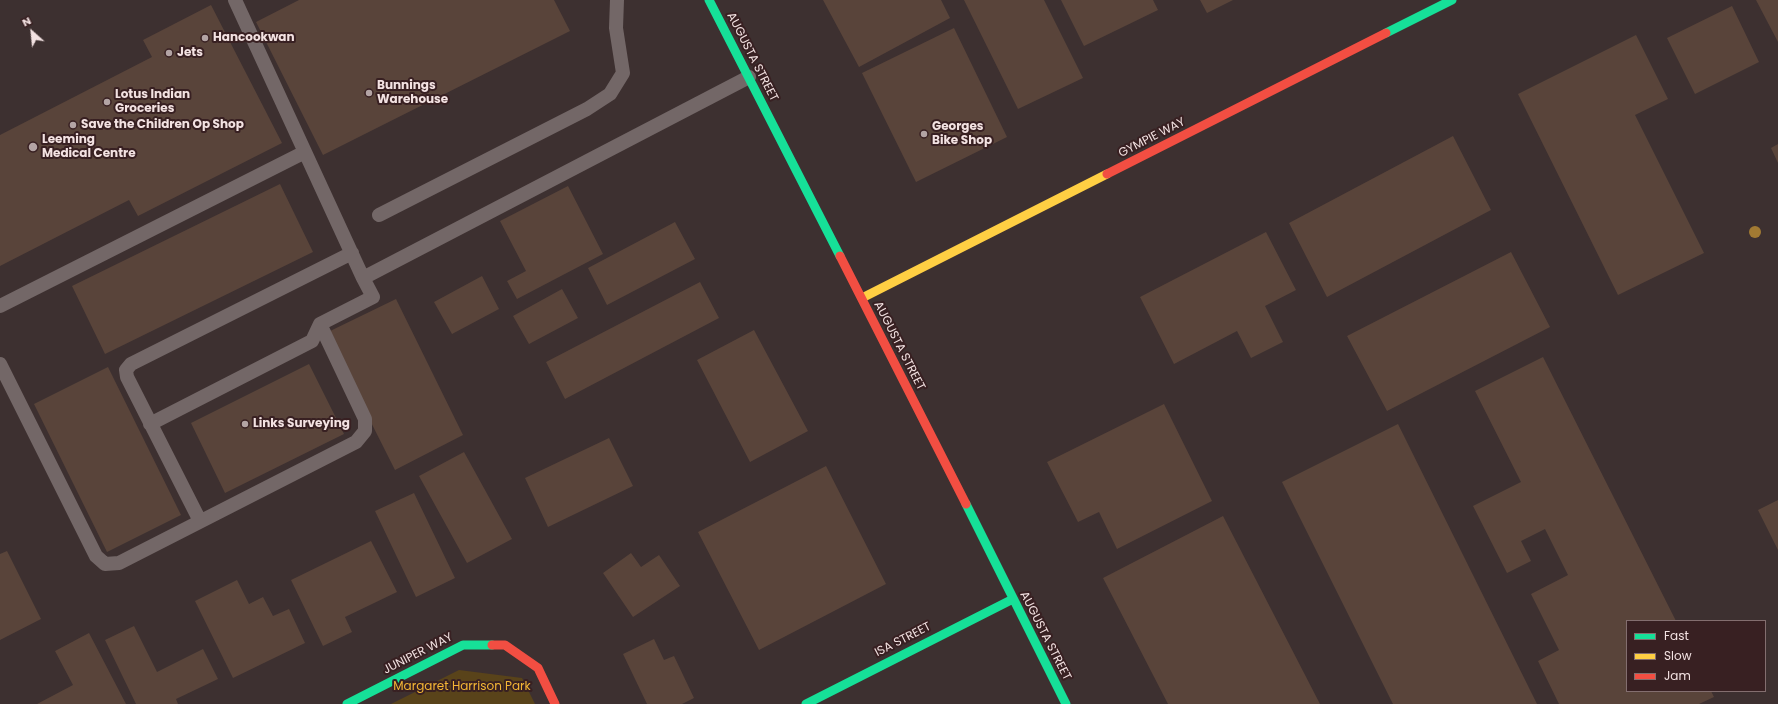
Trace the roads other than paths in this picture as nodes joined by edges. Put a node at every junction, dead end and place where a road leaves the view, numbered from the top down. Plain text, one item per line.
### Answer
1 (235, 0) edge
2 (617, 0) edge
3 (709, 0) edge
4 (1452, 0) edge
5 (749, 77) junction
6 (305, 152) junction
7 (379, 215) dead end
8 (352, 253) junction
9 (363, 278) junction
10 (862, 298) junction
11 (0, 306) edge
12 (320, 324) junction
13 (0, 364) edge
14 (150, 424) junction
15 (200, 521) junction
16 (1013, 599) junction
17 (347, 704) edge
18 (555, 704) edge
19 (806, 704) edge
20 (1066, 704) edge

1 - 6 lane
2 - 7 lane
3 - 5 street, AUGUSTA STREET
4 - 10 street, GYMPIE WAY
5 - 9 lane
5 - 10 street, AUGUSTA STREET
6 - 8 lane
6 - 11 lane
8 - 9 lane
8 - 14 lane
9 - 12 lane
10 - 16 street, AUGUSTA STREET
12 - 14 lane
12 - 15 lane
13 - 15 lane
14 - 15 lane
16 - 19 street, ISA STREET
16 - 20 street, AUGUSTA STREET
17 - 18 street, JUNIPER WAY

